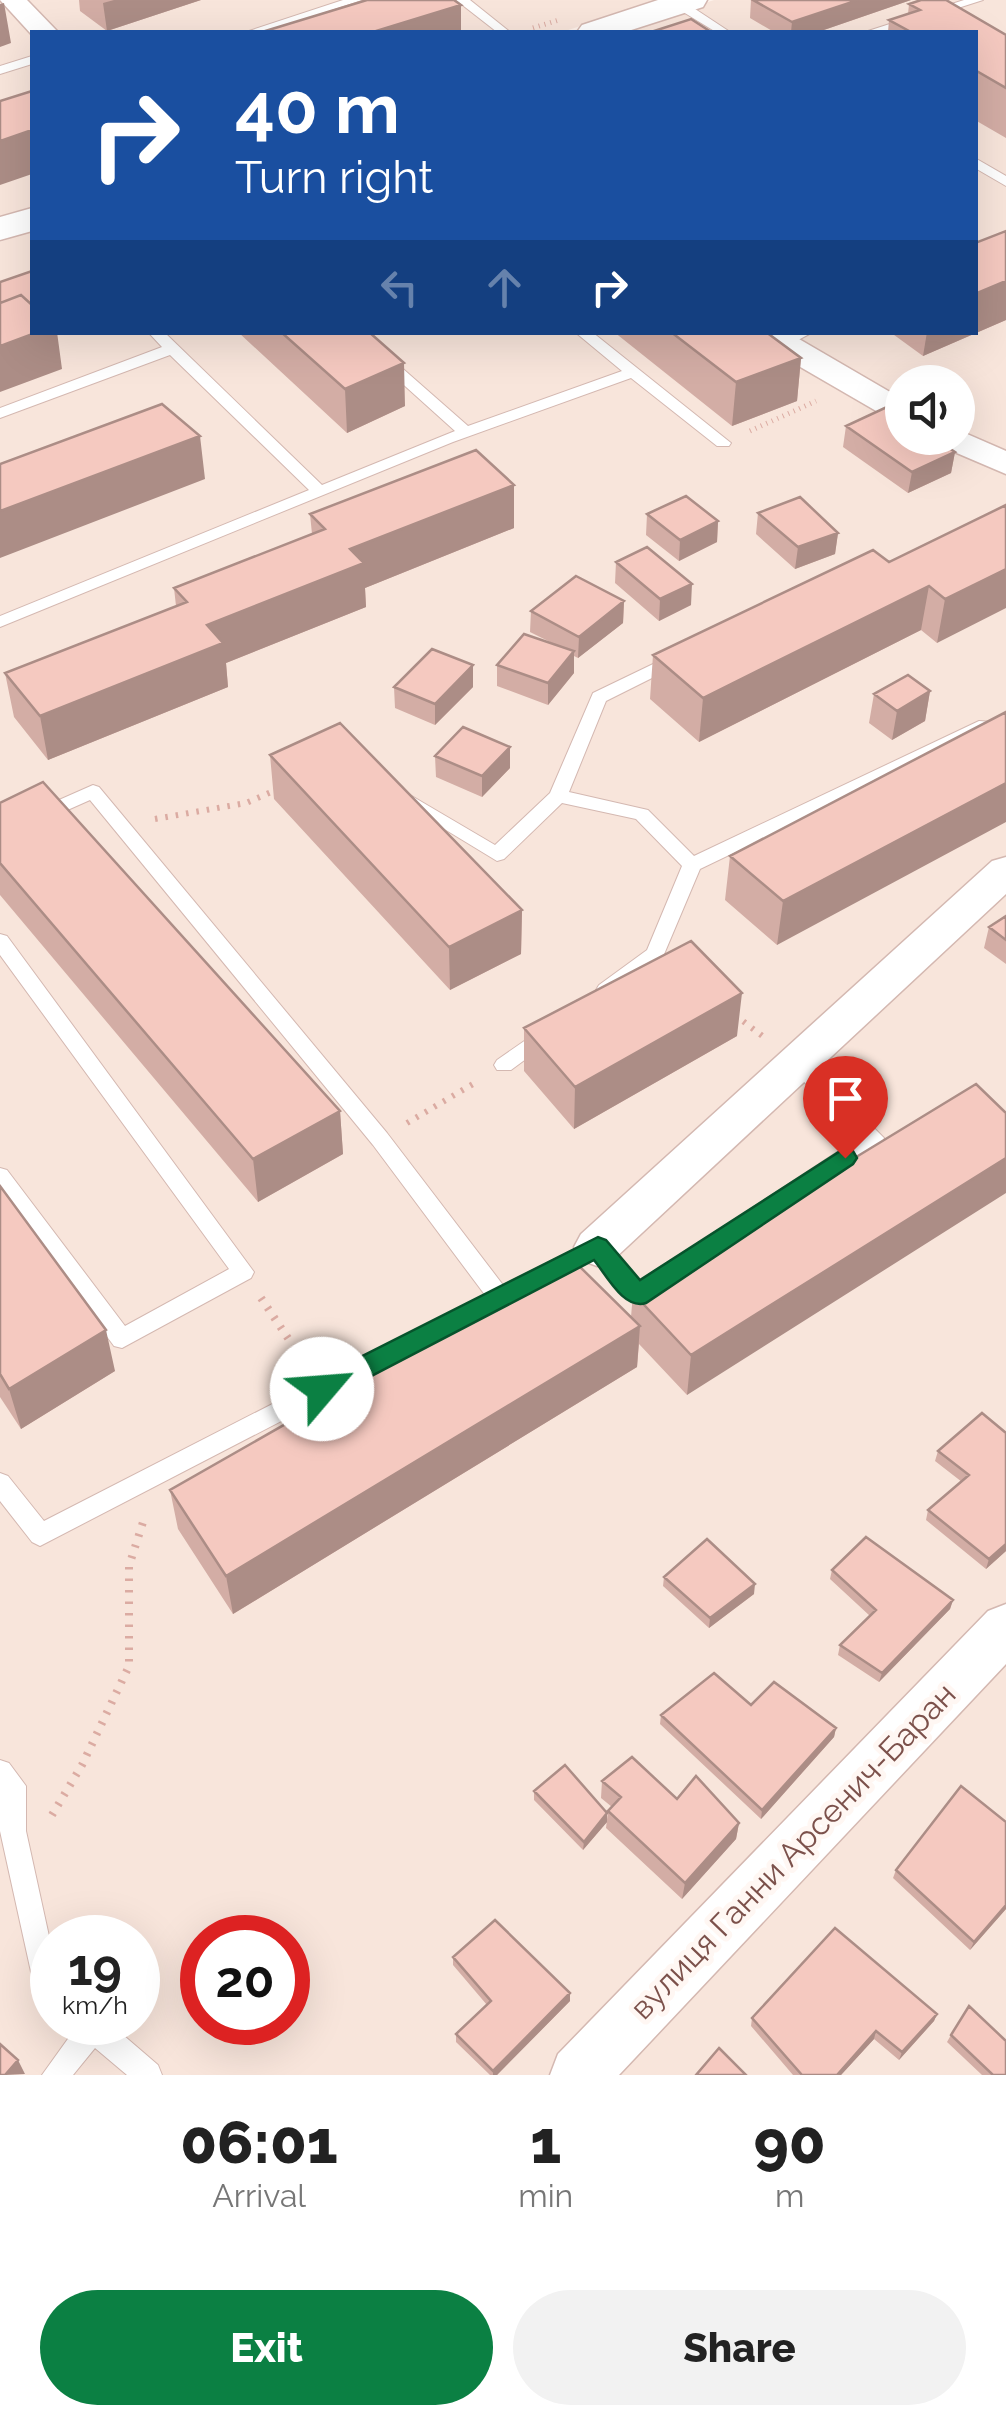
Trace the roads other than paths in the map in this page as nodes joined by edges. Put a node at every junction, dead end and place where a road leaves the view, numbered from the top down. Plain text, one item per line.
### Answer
1 (356, 0) edge
2 (462, 0) edge
3 (977, 0) edge
4 (12, 2) edge
5 (685, 2) edge
6 (935, 6) edge
7 (43, 30) edge
8 (258, 30) edge
9 (501, 30) edge
10 (600, 30) edge
11 (721, 30) edge
12 (876, 30) edge
13 (30, 61) edge
14 (0, 70) edge
15 (978, 164) edge
16 (1006, 182) edge
17 (157, 335) edge
18 (355, 335) edge
19 (586, 335) edge
20 (784, 336) edge
21 (172, 350) junction
22 (633, 372) junction
23 (885, 402) edge
24 (0, 413) edge
25 (466, 432) junction
26 (723, 443) road end
27 (975, 448) edge
28 (1003, 459) edge
29 (320, 492) junction
30 (0, 622) edge
31 (686, 654) edge
32 (1006, 729) edge
33 (378, 783) edge
34 (558, 796) junction
35 (0, 834) edge
36 (692, 865) junction
37 (1006, 871) edge
38 (0, 941) edge
39 (594, 998) edge
40 (564, 1021) edge
41 (796, 1061) junction
42 (504, 1066) road end
43 (0, 1176) edge
44 (598, 1247) junction
45 (500, 1298) junction
46 (0, 1483) edge
47 (1006, 1628) edge
48 (0, 1772) edge
49 (31, 1915) edge
50 (76, 2045) edge
51 (113, 2045) edge
52 (56, 2075) edge
53 (148, 2075) edge
54 (579, 2075) edge

1 - 8 lane
2 - 9 lane
3 - 6 lane
4 - 7 street
5 - 10 street
5 - 11 lane
6 - 12 lane
13 - 14 lane
15 - 16 lane
17 - 21 lane
18 - 25 lane
19 - 22 lane
20 - 23 street
21 - 24 lane
21 - 29 lane
22 - 25 lane
22 - 26 lane
25 - 29 lane
27 - 28 street
29 - 30 lane
31 - 34 lane
32 - 36 lane
33 - 34 lane
34 - 36 lane
35 - 45 lane
36 - 39 lane
37 - 41 street
38 - 43 lane
40 - 42 lane
41 - 44 street
41 - 44 lane
44 - 45 lane
45 - 46 lane
47 - 54 street, вулиця Ганни Арсенич-Баран
48 - 49 lane
50 - 52 lane
51 - 53 lane

